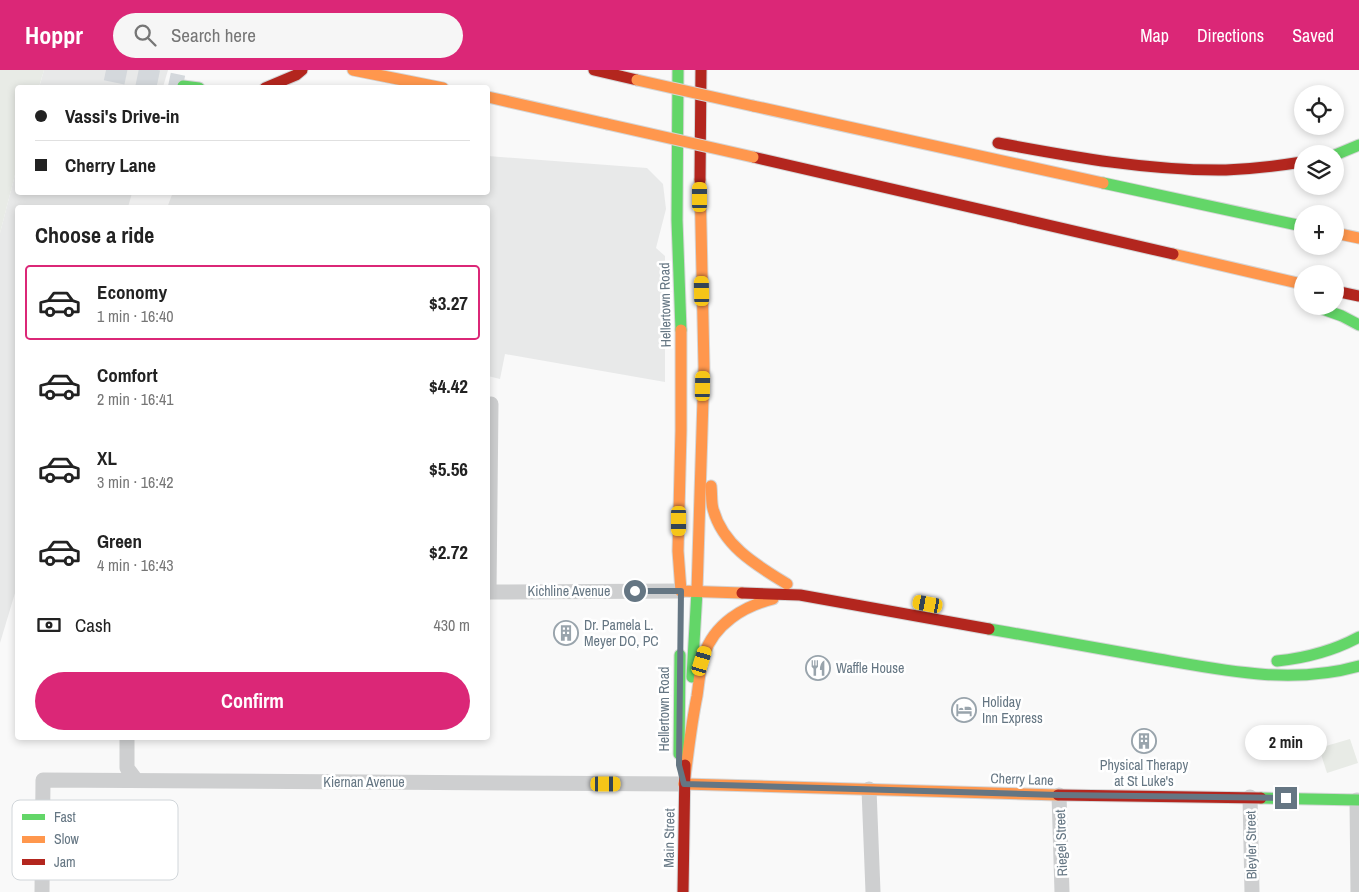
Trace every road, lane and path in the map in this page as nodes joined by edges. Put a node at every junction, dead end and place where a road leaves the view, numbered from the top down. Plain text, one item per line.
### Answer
1 (302, 70) edge
2 (352, 70) edge
3 (594, 70) edge
4 (678, 70) edge
5 (701, 70) edge
6 (637, 80) junction
7 (272, 85) edge
8 (430, 85) edge
9 (745, 93) dead end
10 (490, 97) edge
11 (991, 142) dead end
12 (1359, 145) edge
13 (1344, 151) edge
14 (1294, 163) edge
15 (802, 168) junction
16 (1294, 224) edge
17 (1344, 235) edge
18 (1359, 238) edge
19 (1190, 270) dead end
20 (1294, 282) edge
21 (1344, 293) edge
22 (1359, 296) edge
23 (1339, 315) edge
24 (1359, 326) edge
25 (491, 404) dead end
26 (702, 441) junction
27 (490, 467) edge
28 (787, 584) junction
29 (697, 586) junction
30 (833, 589) dead end
31 (681, 590) junction
32 (490, 592) edge
33 (800, 595) junction
34 (1058, 629) dead end
35 (1076, 633) dead end
36 (1359, 637) edge
37 (680, 642) dead end
38 (1266, 662) dead end
39 (1359, 666) edge
40 (127, 740) edge
41 (136, 780) junction
42 (684, 784) junction
43 (869, 789) junction
44 (1059, 795) junction
45 (1250, 798) junction
46 (43, 800) edge
47 (1358, 800) edge
48 (683, 892) edge
49 (873, 892) edge
50 (1062, 892) edge
51 (1252, 892) edge
52 (1358, 892) edge

1 - 7 main road
2 - 8 main road
3 - 6 main road
4 - 31 main road, Hellertown Road
5 - 26 main road, Hellertown Road
6 - 9 main road, bridge
6 - 16 main road, bridge
10 - 15 main road, bridge
11 - 14 main road
12 - 13 main road
15 - 19 main road
15 - 20 main road
17 - 18 main road
21 - 22 main road
23 - 24 main road
25 - 27 street
26 - 28 main road
26 - 29 main road, Hellertown Road
28 - 29 main road
28 - 30 main road
29 - 31 main road
29 - 33 main road
29 - 42 main road, Hellertown Road
31 - 32 street, Kichline Avenue
33 - 39 main road
33 - 42 main road
34 - 35 main road
36 - 38 main road
37 - 42 main road, Hellertown Road
40 - 41 street
41 - 42 street, Kiernan Avenue
41 - 46 street, Kiernan Avenue
42 - 43 main road, Cherry Lane
42 - 48 main road, Main Street
43 - 44 main road, Cherry Lane
43 - 49 street
44 - 45 main road, Cherry Lane
44 - 50 street, Riegel Street
45 - 47 main road, Cherry Lane
45 - 51 street, Bleyler Street
47 - 52 street

